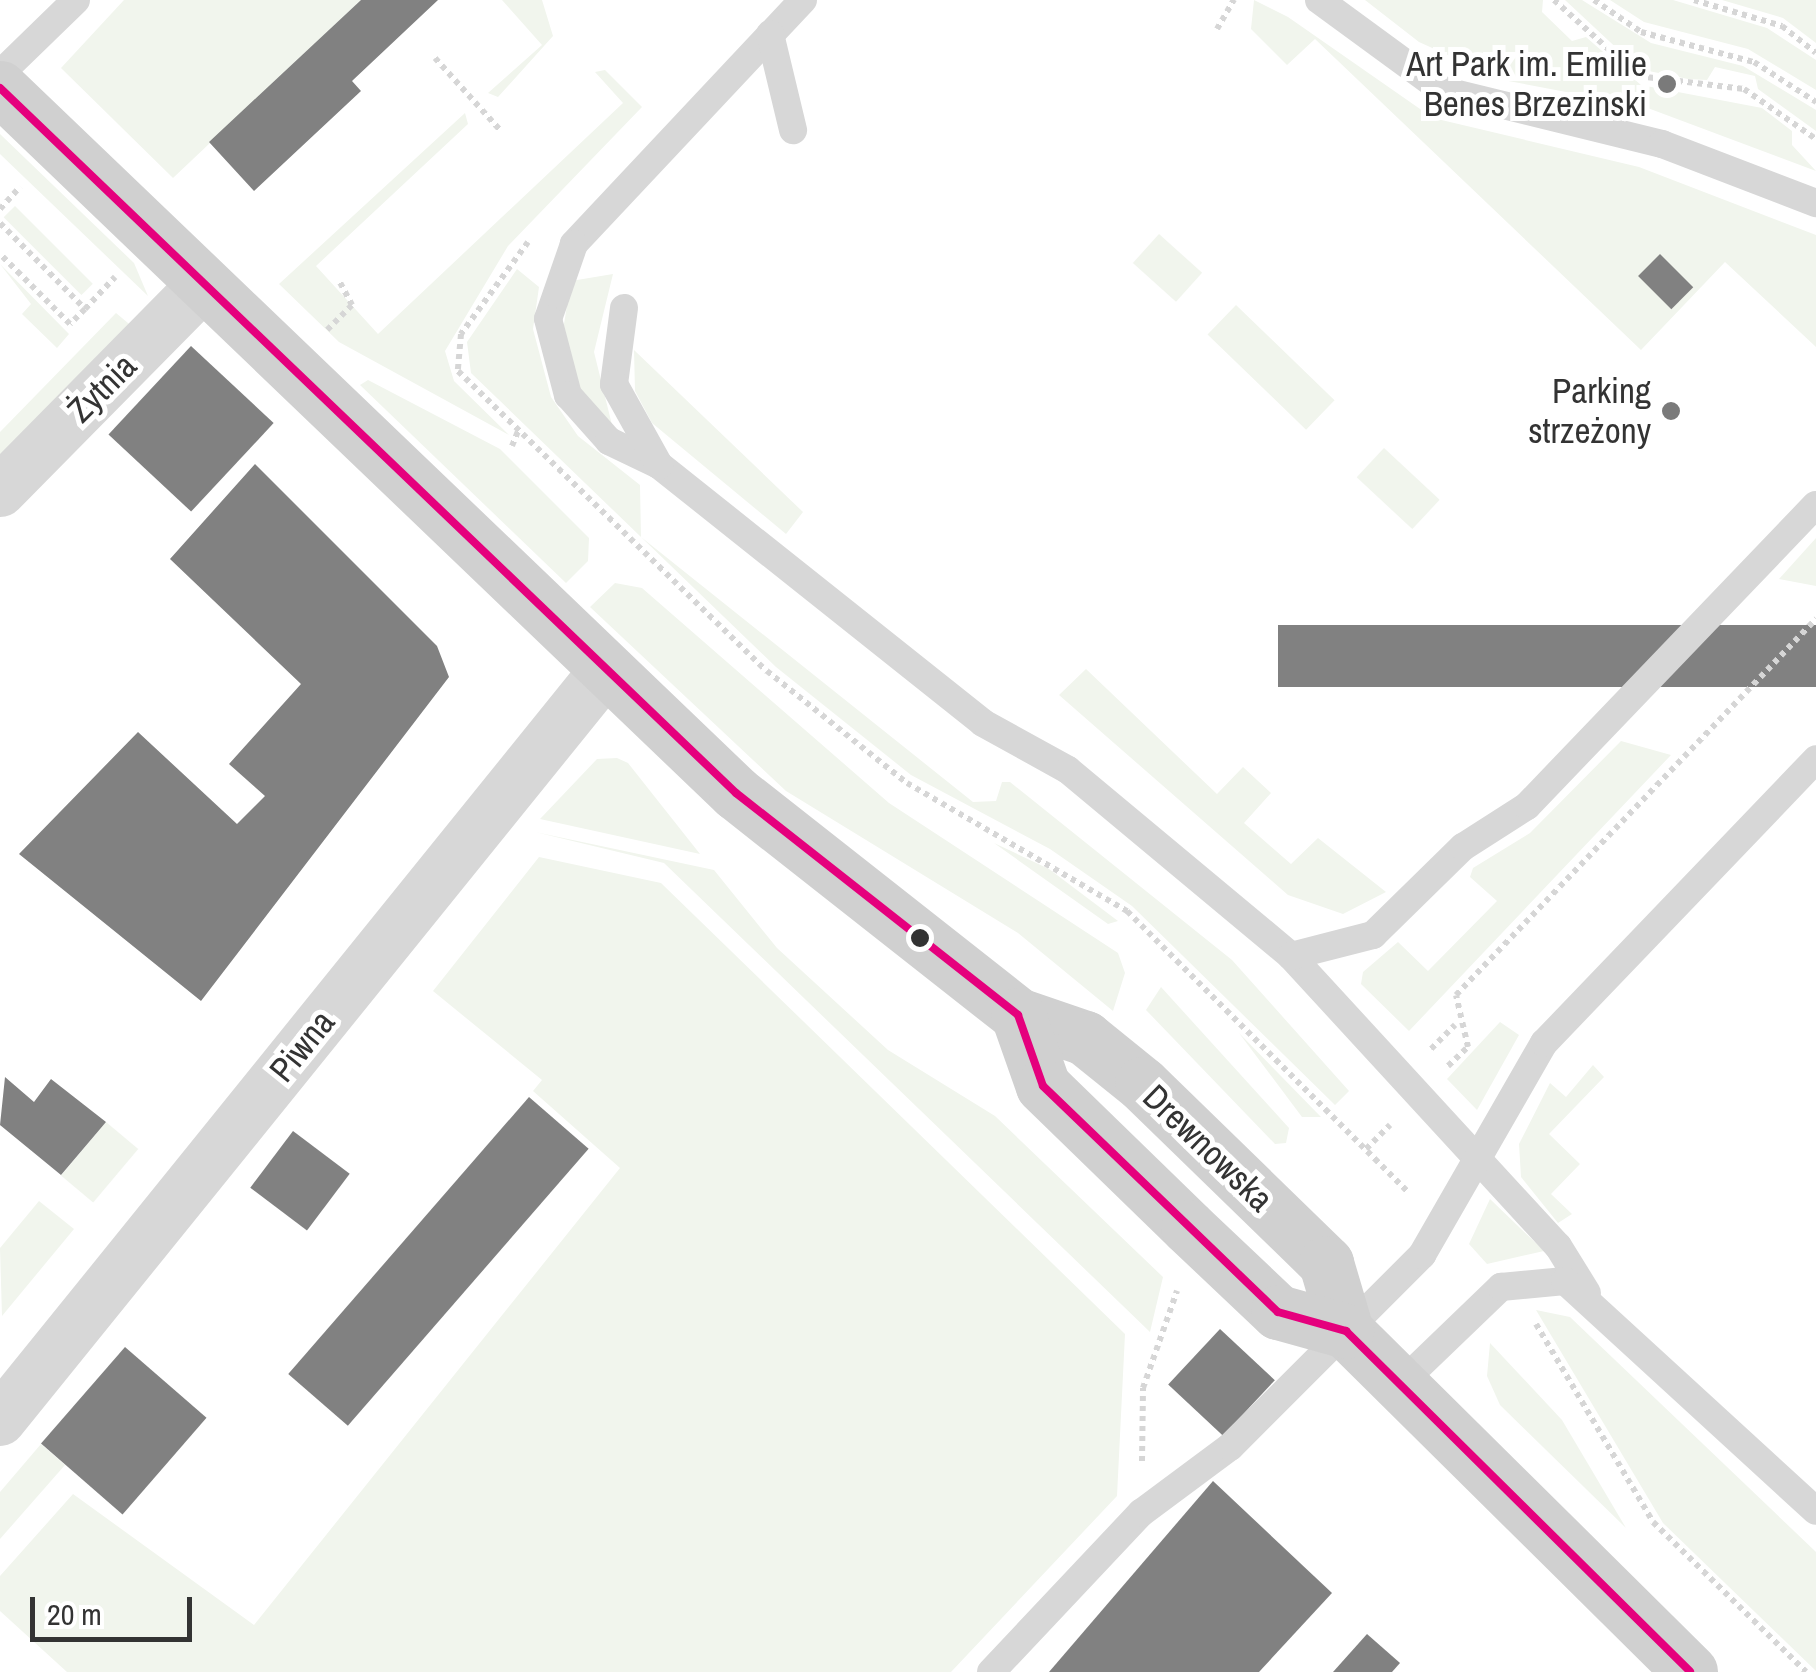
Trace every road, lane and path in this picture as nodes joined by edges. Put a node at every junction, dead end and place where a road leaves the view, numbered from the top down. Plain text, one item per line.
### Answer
1 (76, 0) edge
2 (803, 0) edge
3 (1234, 0) edge
4 (1318, 0) edge
5 (1554, 0) edge
6 (1594, 0) edge
7 (1694, 0) edge
8 (1216, 29) dead end
9 (770, 34) junction
10 (1816, 53) edge
11 (435, 58) dead end
12 (0, 74) edge
13 (0, 88) edge
14 (1816, 102) edge
15 (793, 130) dead end
16 (501, 131) dead end
17 (1816, 139) edge
18 (20, 187) dead end
19 (1816, 203) edge
20 (0, 209) edge
21 (0, 223) edge
22 (0, 254) edge
23 (115, 278) dead end
24 (339, 281) dead end
25 (203, 285) junction
26 (624, 308) dead end
27 (84, 309) junction
28 (319, 338) dead end
29 (512, 446) dead end
30 (659, 465) junction
31 (0, 491) edge
32 (1816, 504) edge
33 (1816, 619) edge
34 (605, 671) junction
35 (1816, 760) edge
36 (1291, 956) junction
37 (1456, 1025) dead end
38 (1427, 1054) dead end
39 (1418, 1096) junction
40 (1366, 1148) junction
41 (1480, 1164) junction
42 (1423, 1208) dead end
43 (1195, 1287) dead end
44 (1587, 1293) junction
45 (1524, 1310) dead end
46 (1346, 1331) junction
47 (1398, 1386) junction
48 (0, 1420) edge
49 (1816, 1511) edge
50 (1141, 1513) junction
51 (990, 1672) edge
52 (1690, 1672) edge
53 (1806, 1672) edge

1 - 12 lane
2 - 9 lane
3 - 8 path
4 - 19 lane
5 - 17 path
6 - 14 path
7 - 10 path
9 - 15 lane
9 - 30 lane
11 - 16 path
13 - 25 main road, Drewnowska
18 - 20 path
21 - 27 path
22 - 27 path
23 - 27 path
24 - 28 path
25 - 31 street, Żytnia
25 - 34 main road, Drewnowska
26 - 30 lane
29 - 40 path
30 - 36 lane
32 - 36 lane
33 - 39 path
34 - 46 main road, Drewnowska
34 - 48 street, Piwna
35 - 41 lane
36 - 39 lane
37 - 38 path
39 - 40 path
39 - 41 lane
40 - 42 path
41 - 44 lane
41 - 46 lane
43 - 50 path
44 - 47 lane
44 - 49 lane
45 - 53 path
46 - 47 main road, Drewnowska
46 - 50 lane
47 - 52 main road, Drewnowska
50 - 51 lane

